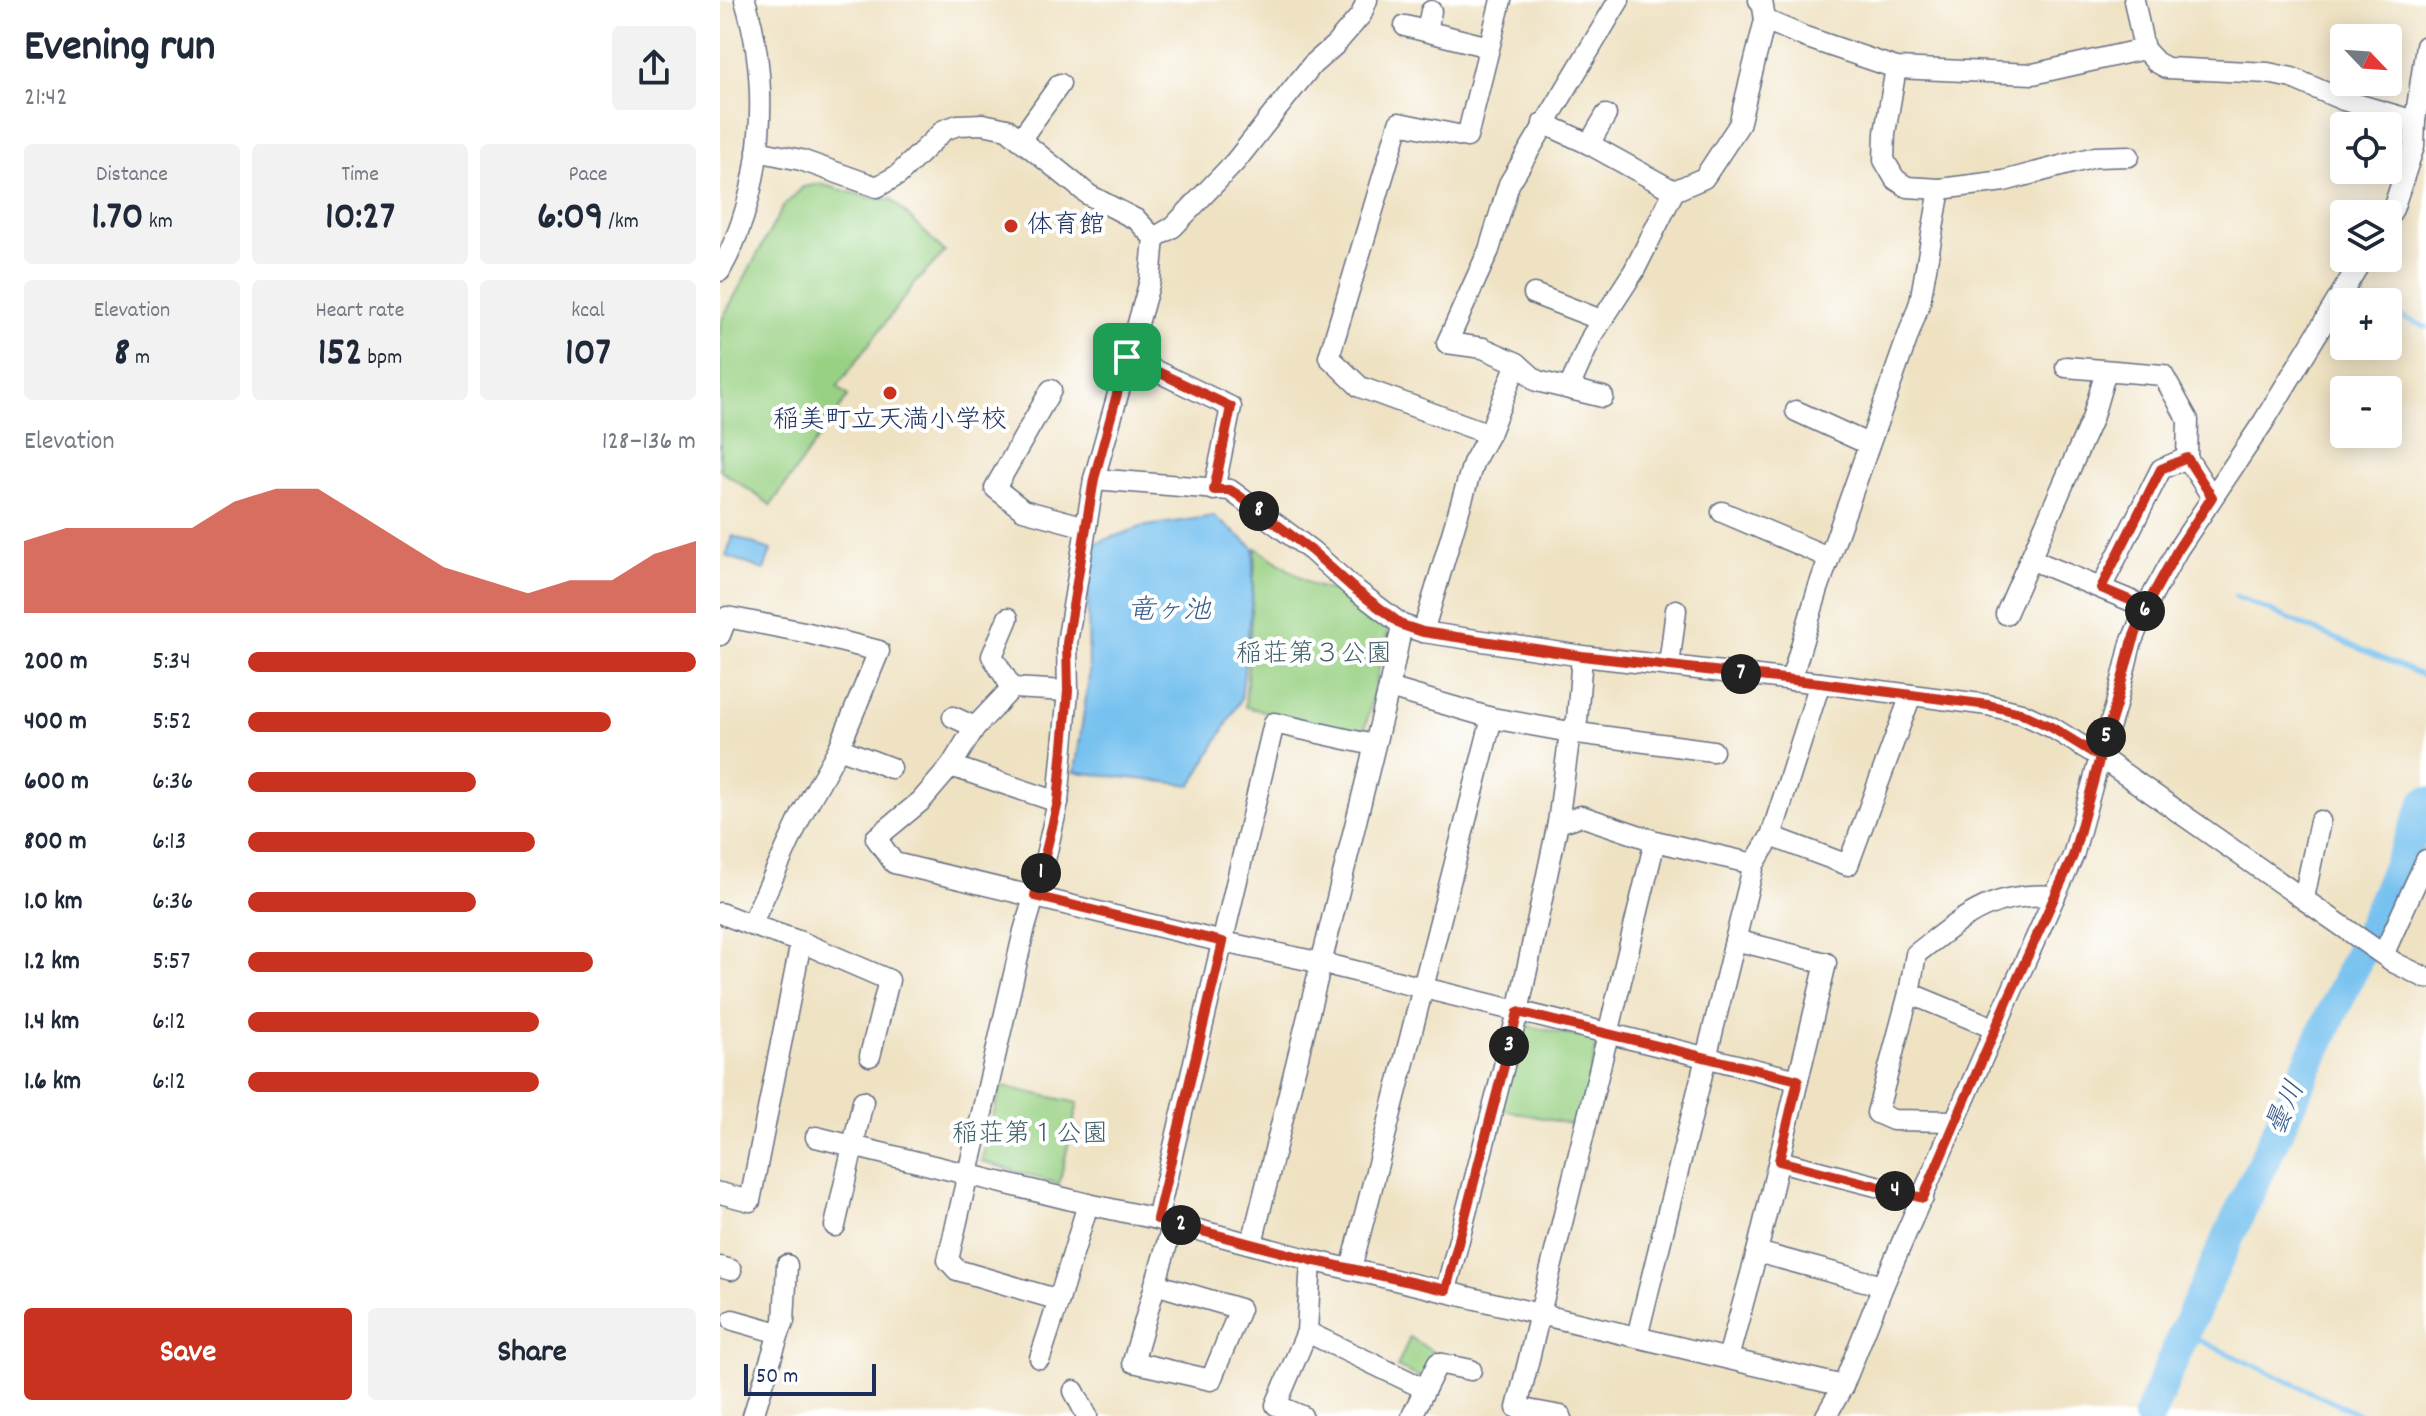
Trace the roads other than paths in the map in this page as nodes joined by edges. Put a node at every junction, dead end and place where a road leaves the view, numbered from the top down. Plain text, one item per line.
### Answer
1 (745, 0) edge
2 (1367, 0) edge
3 (1501, 0) edge
4 (1619, 0) edge
5 (2134, 0) edge
6 (1762, 10) edge
7 (1405, 26) dead end
8 (2426, 46) edge
9 (1489, 47) junction
10 (2144, 49) junction
11 (1896, 68) junction
12 (1060, 84) dead end
13 (1606, 115) dead end
14 (2415, 121) junction
15 (1543, 123) junction
16 (1020, 140) junction
17 (1589, 144) junction
18 (2420, 148) edge
19 (757, 151) junction
20 (2129, 156) dead end
21 (1940, 189) junction
22 (1674, 191) junction
23 (2397, 200) edge
24 (1154, 238) junction
25 (720, 271) edge
26 (2354, 272) edge
27 (1534, 294) dead end
28 (1601, 320) junction
29 (1127, 357) junction
30 (1517, 363) junction
31 (2066, 367) dead end
32 (2106, 371) junction
33 (1569, 388) junction
34 (1051, 390) dead end
35 (1603, 397) dead end
36 (1796, 411) dead end
37 (1489, 434) junction
38 (1868, 444) junction
39 (2187, 458) junction
40 (1094, 479) junction
41 (1214, 490) junction
42 (2212, 497) junction
43 (1735, 512) dead end
44 (1086, 527) junction
45 (1828, 557) junction
46 (2030, 559) junction
47 (2101, 588) junction
48 (2146, 607) junction
49 (1676, 610) dead end
50 (2006, 614) dead end
51 (1008, 618) dead end
52 (722, 623) edge
53 (1402, 625) junction
54 (1423, 632) junction
55 (1582, 656) junction
56 (1669, 666) junction
57 (1791, 680) junction
58 (1820, 683) junction
59 (1012, 688) junction
60 (1389, 688) junction
61 (1068, 691) junction
62 (1911, 695) junction
63 (953, 717) dead end
64 (1492, 718) junction
65 (975, 727) junction
66 (1570, 732) junction
67 (1373, 745) junction
68 (839, 748) junction
69 (1699, 756) dead end
70 (2100, 757) junction
71 (951, 766) junction
72 (891, 768) dead end
73 (1058, 802) junction
74 (2320, 821) dead end
75 (1558, 823) junction
76 (1771, 836) junction
77 (1655, 841) junction
78 (2426, 860) edge
79 (1754, 864) junction
80 (1035, 896) junction
81 (2055, 896) junction
82 (2304, 898) junction
83 (720, 913) edge
84 (751, 925) junction
85 (1735, 940) junction
86 (801, 942) junction
87 (1223, 942) junction
88 (2382, 952) junction
89 (1322, 963) junction
90 (2426, 978) edge
91 (1423, 987) junction
92 (1909, 993) junction
93 (1518, 1012) junction
94 (1996, 1029) junction
95 (1610, 1033) junction
96 (871, 1056) dead end
97 (1707, 1058) junction
98 (1798, 1080) junction
99 (863, 1101) dead end
100 (1956, 1121) junction
101 (816, 1137) dead end
102 (853, 1146) junction
103 (1779, 1161) junction
104 (970, 1174) junction
105 (720, 1193) edge
106 (1923, 1198) junction
107 (1088, 1204) junction
108 (1165, 1221) junction
109 (835, 1226) dead end
110 (1252, 1243) junction
111 (1757, 1252) junction
112 (1311, 1260) junction
113 (787, 1265) dead end
114 (1351, 1269) junction
115 (1155, 1284) junction
116 (1883, 1286) junction
117 (1446, 1290) junction
118 (1059, 1300) junction
119 (1540, 1315) junction
120 (733, 1320) dead end
121 (1307, 1332) junction
122 (779, 1333) junction
123 (1637, 1337) junction
124 (1040, 1358) dead end
125 (1728, 1358) junction
126 (1471, 1370) dead end
127 (1843, 1386) junction
128 (1425, 1389) junction
129 (1074, 1391) dead end
130 (1274, 1410) edge
131 (1515, 1412) edge
132 (753, 1416) edge
133 (1087, 1416) edge
134 (1302, 1416) edge
135 (1412, 1416) edge
136 (1561, 1416) edge
137 (1826, 1416) edge

1 - 19 street
2 - 24 street
3 - 9 street
4 - 15 street
5 - 10 street
6 - 11 street
6 - 22 street
7 - 9 street
8 - 14 street
9 - 37 street
10 - 11 street
10 - 14 street
11 - 21 street
12 - 16 street
13 - 17 street
14 - 18 street
15 - 17 street
15 - 30 street
16 - 19 street
16 - 24 street
17 - 22 street
18 - 23 street
19 - 25 street
20 - 21 street
21 - 38 street
22 - 28 street
24 - 29 street
26 - 42 street
27 - 28 street
28 - 33 street
29 - 40 street
29 - 41 street
30 - 33 street
30 - 37 street
31 - 32 street
32 - 39 street
32 - 46 street
33 - 35 street
34 - 44 street
36 - 38 street
37 - 54 street
38 - 45 street
39 - 42 street
39 - 47 street
40 - 41 street
40 - 44 street
41 - 53 street
42 - 48 street
43 - 45 street
44 - 61 street
45 - 57 street
46 - 47 street
46 - 50 street
47 - 48 street
48 - 70 street
49 - 56 street
51 - 59 street
52 - 68 street
53 - 54 street
53 - 60 street
54 - 55 street
55 - 56 street
55 - 66 street
56 - 57 street
57 - 58 street
58 - 62 street
58 - 76 street
59 - 61 street
59 - 65 street
60 - 64 street
60 - 67 street
61 - 73 street
62 - 70 street
62 - 76 street
63 - 65 street
64 - 66 street
64 - 91 street
65 - 71 street
66 - 69 street
66 - 75 street
67 - 87 street
67 - 89 street
68 - 72 street
68 - 84 street
70 - 81 street
70 - 82 street
71 - 73 street
71 - 80 street
73 - 80 street
74 - 82 street
75 - 77 street
75 - 93 street
76 - 79 street
77 - 79 street
77 - 95 street
78 - 88 street
79 - 85 street
80 - 87 street
80 - 104 street
81 - 92 street
81 - 94 street
82 - 88 street
83 - 84 street
84 - 86 street
85 - 97 street
85 - 98 street
86 - 96 street
86 - 105 street
87 - 89 street
87 - 108 street
88 - 90 street
89 - 91 street
89 - 110 street
91 - 93 street
91 - 114 street
92 - 94 street
92 - 100 street
93 - 95 street
93 - 117 street
94 - 100 street
95 - 97 street
95 - 119 street
97 - 98 street
97 - 123 street
98 - 103 street
99 - 102 street
100 - 106 street
101 - 102 street
102 - 104 street
102 - 109 street
103 - 106 street
103 - 111 street
104 - 107 street
104 - 118 street
106 - 116 street
107 - 108 street
107 - 118 street
108 - 110 street
108 - 115 street
110 - 112 street
111 - 116 street
111 - 125 street
112 - 114 street
112 - 121 street
113 - 122 street
114 - 117 street
115 - 115 street
116 - 127 street
117 - 119 street
118 - 124 street
119 - 123 street
119 - 131 street
120 - 122 street
121 - 128 street
121 - 130 street
122 - 132 street
123 - 125 street
125 - 127 street
126 - 128 street
127 - 137 street
128 - 135 street
129 - 133 street
130 - 134 street
131 - 136 street

